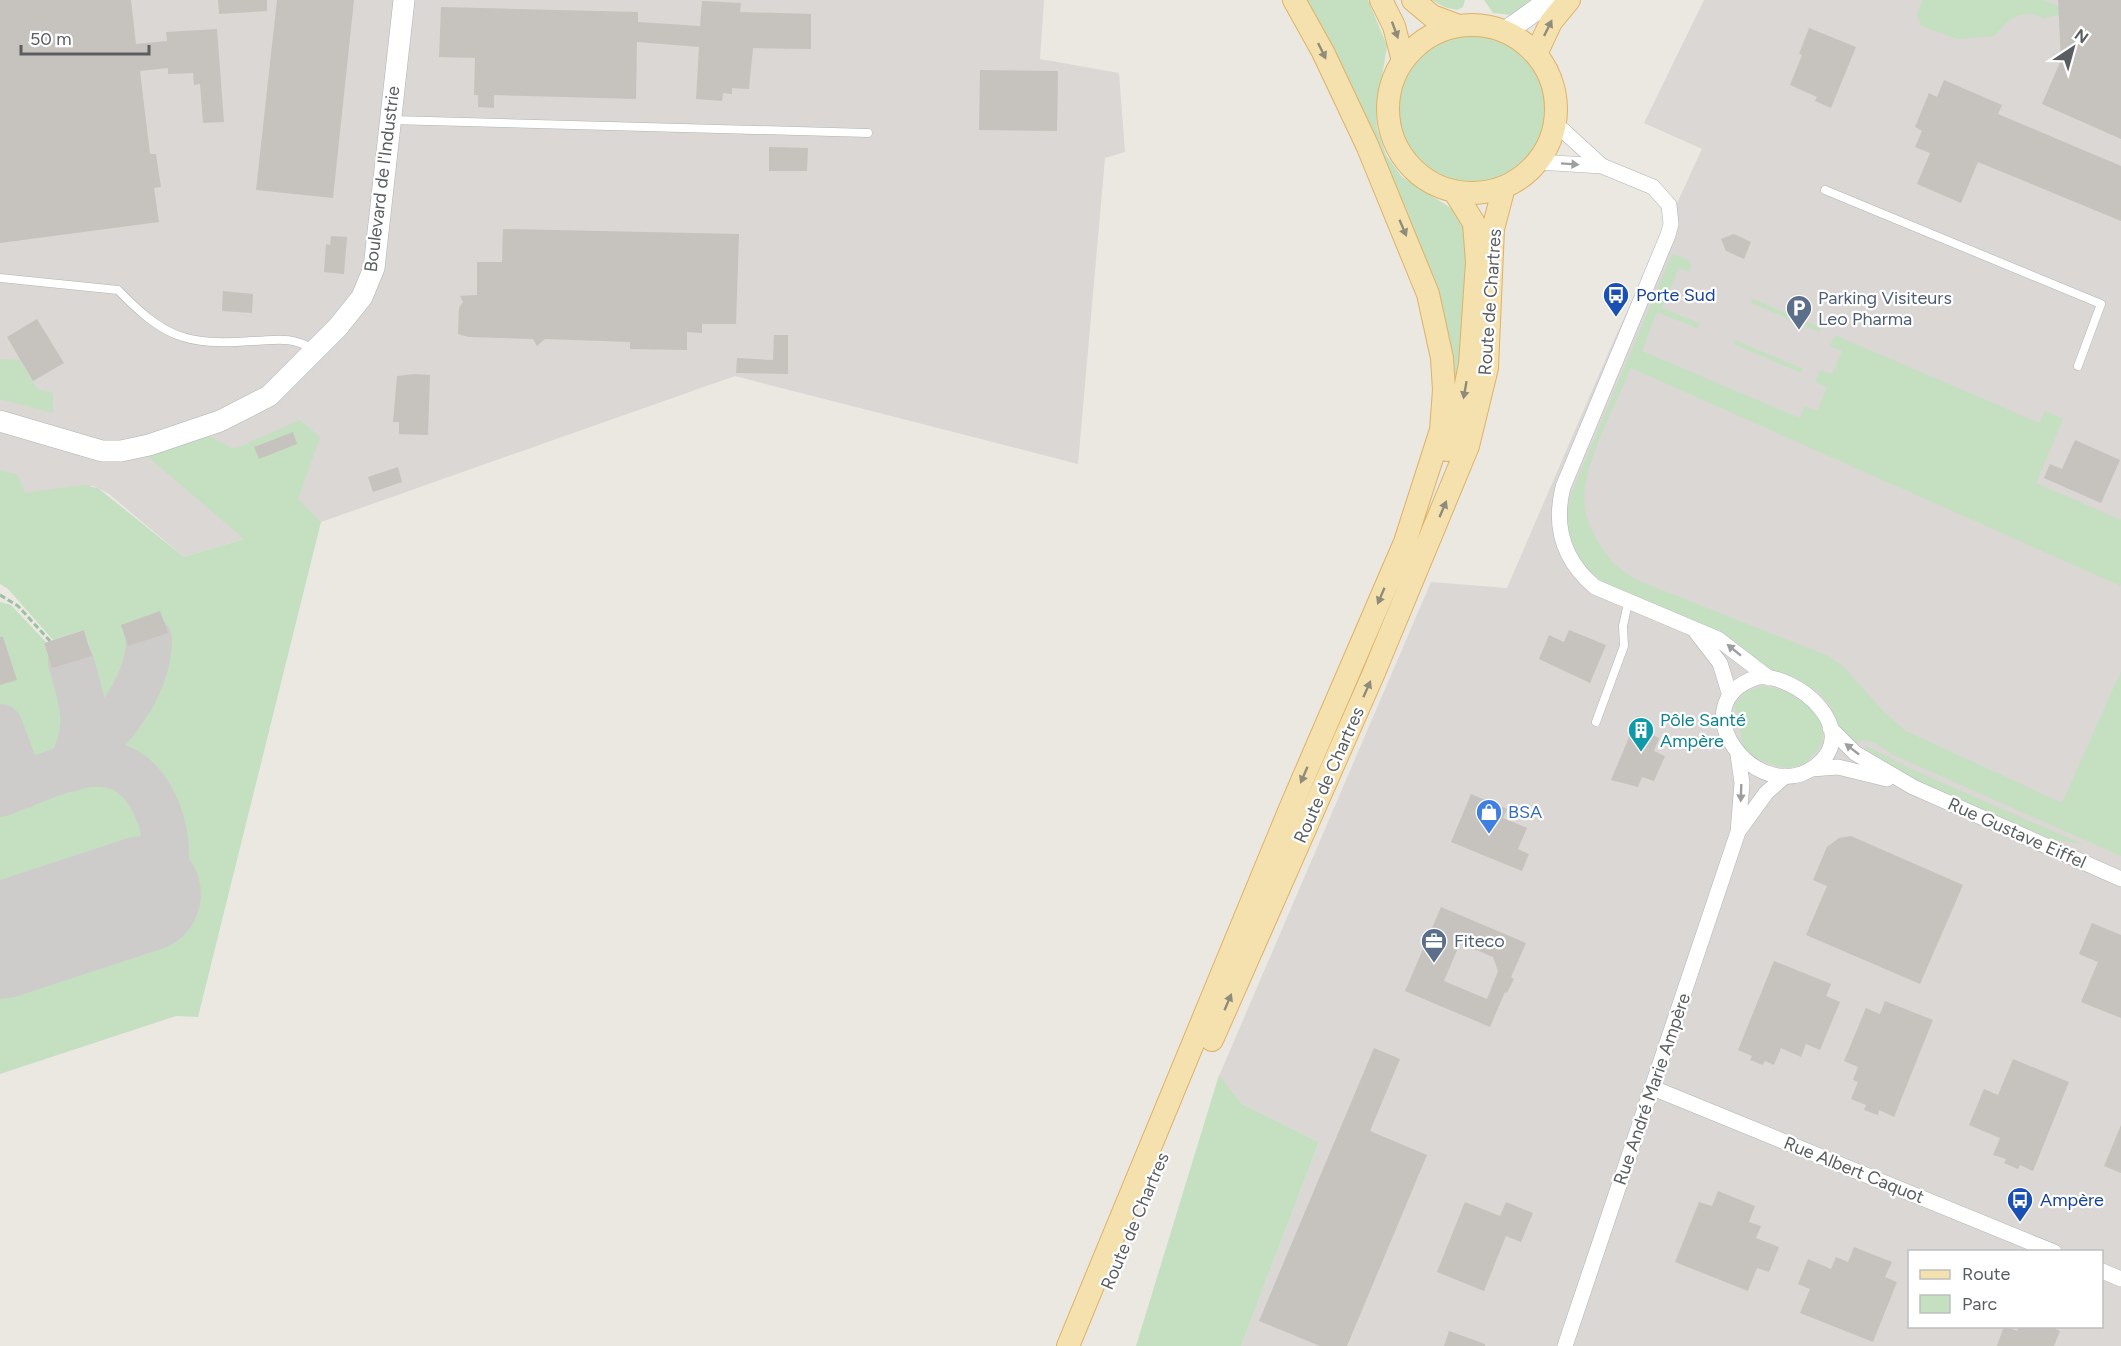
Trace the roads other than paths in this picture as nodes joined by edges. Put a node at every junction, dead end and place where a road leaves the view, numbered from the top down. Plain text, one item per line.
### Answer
1 (404, 0) edge
2 (1294, 0) edge
3 (1381, 0) edge
4 (1413, 0) edge
5 (1550, 0) edge
6 (1569, 0) edge
7 (1459, 26) junction
8 (1505, 32) junction
9 (1536, 54) junction
10 (1403, 61) junction
11 (391, 120) junction
12 (1555, 123) junction
13 (868, 133) dead end
14 (1538, 162) junction
15 (1602, 166) junction
16 (1504, 187) junction
17 (1825, 190) dead end
18 (1454, 191) junction
19 (0, 278) edge
20 (315, 349) junction
21 (2078, 366) dead end
22 (0, 420) edge
23 (1404, 542) junction
24 (1628, 603) junction
25 (1694, 630) junction
26 (1769, 678) junction
27 (1730, 696) junction
28 (1596, 722) dead end
29 (1830, 728) junction
30 (1738, 755) junction
31 (1811, 769) junction
32 (1785, 776) junction
33 (1913, 787) junction
34 (1738, 832) junction
35 (2121, 879) edge
36 (1653, 1088) junction
37 (2052, 1250) edge
38 (2103, 1271) edge
39 (2121, 1279) edge
40 (1068, 1346) edge
41 (1084, 1346) edge
42 (1565, 1346) edge

1 - 11 street, Boulevard de l'Industrie
2 -> 23 main road
3 -> 10 main road
4 - 7 main road
5 - 8 street
9 -> 6 main road
7 - 8 main road
7 - 10 main road
8 - 9 main road
9 - 12 main road
10 - 18 main road
11 - 13 lane
11 - 20 street, Boulevard de l'Industrie
12 - 14 main road
12 - 15 street
14 -> 15 street
14 - 16 main road
15 - 24 street
16 - 18 main road
41 -> 16 main road, Route de Chartres
17 - 21 lane
18 -> 23 main road, Route de Chartres
19 - 20 lane
20 - 22 street, Boulevard de l'Industrie
23 -> 40 main road
24 - 25 street
24 - 28 lane
26 -> 25 street
25 - 27 street
26 - 27 street
26 - 29 street
27 - 30 street
29 - 31 street
33 -> 29 street, Rue Gustave Eiffel
30 - 32 street
30 -> 34 street, Rue André Marie Ampère
31 - 32 street
31 - 33 street, Rue Gustave Eiffel
32 - 34 street, Rue André Marie Ampère
33 - 35 street, Rue Gustave Eiffel
34 - 36 street, Rue André Marie Ampère
36 - 37 street, Rue Albert Caquot
36 - 42 street, Rue André Marie Ampère
38 - 39 street

